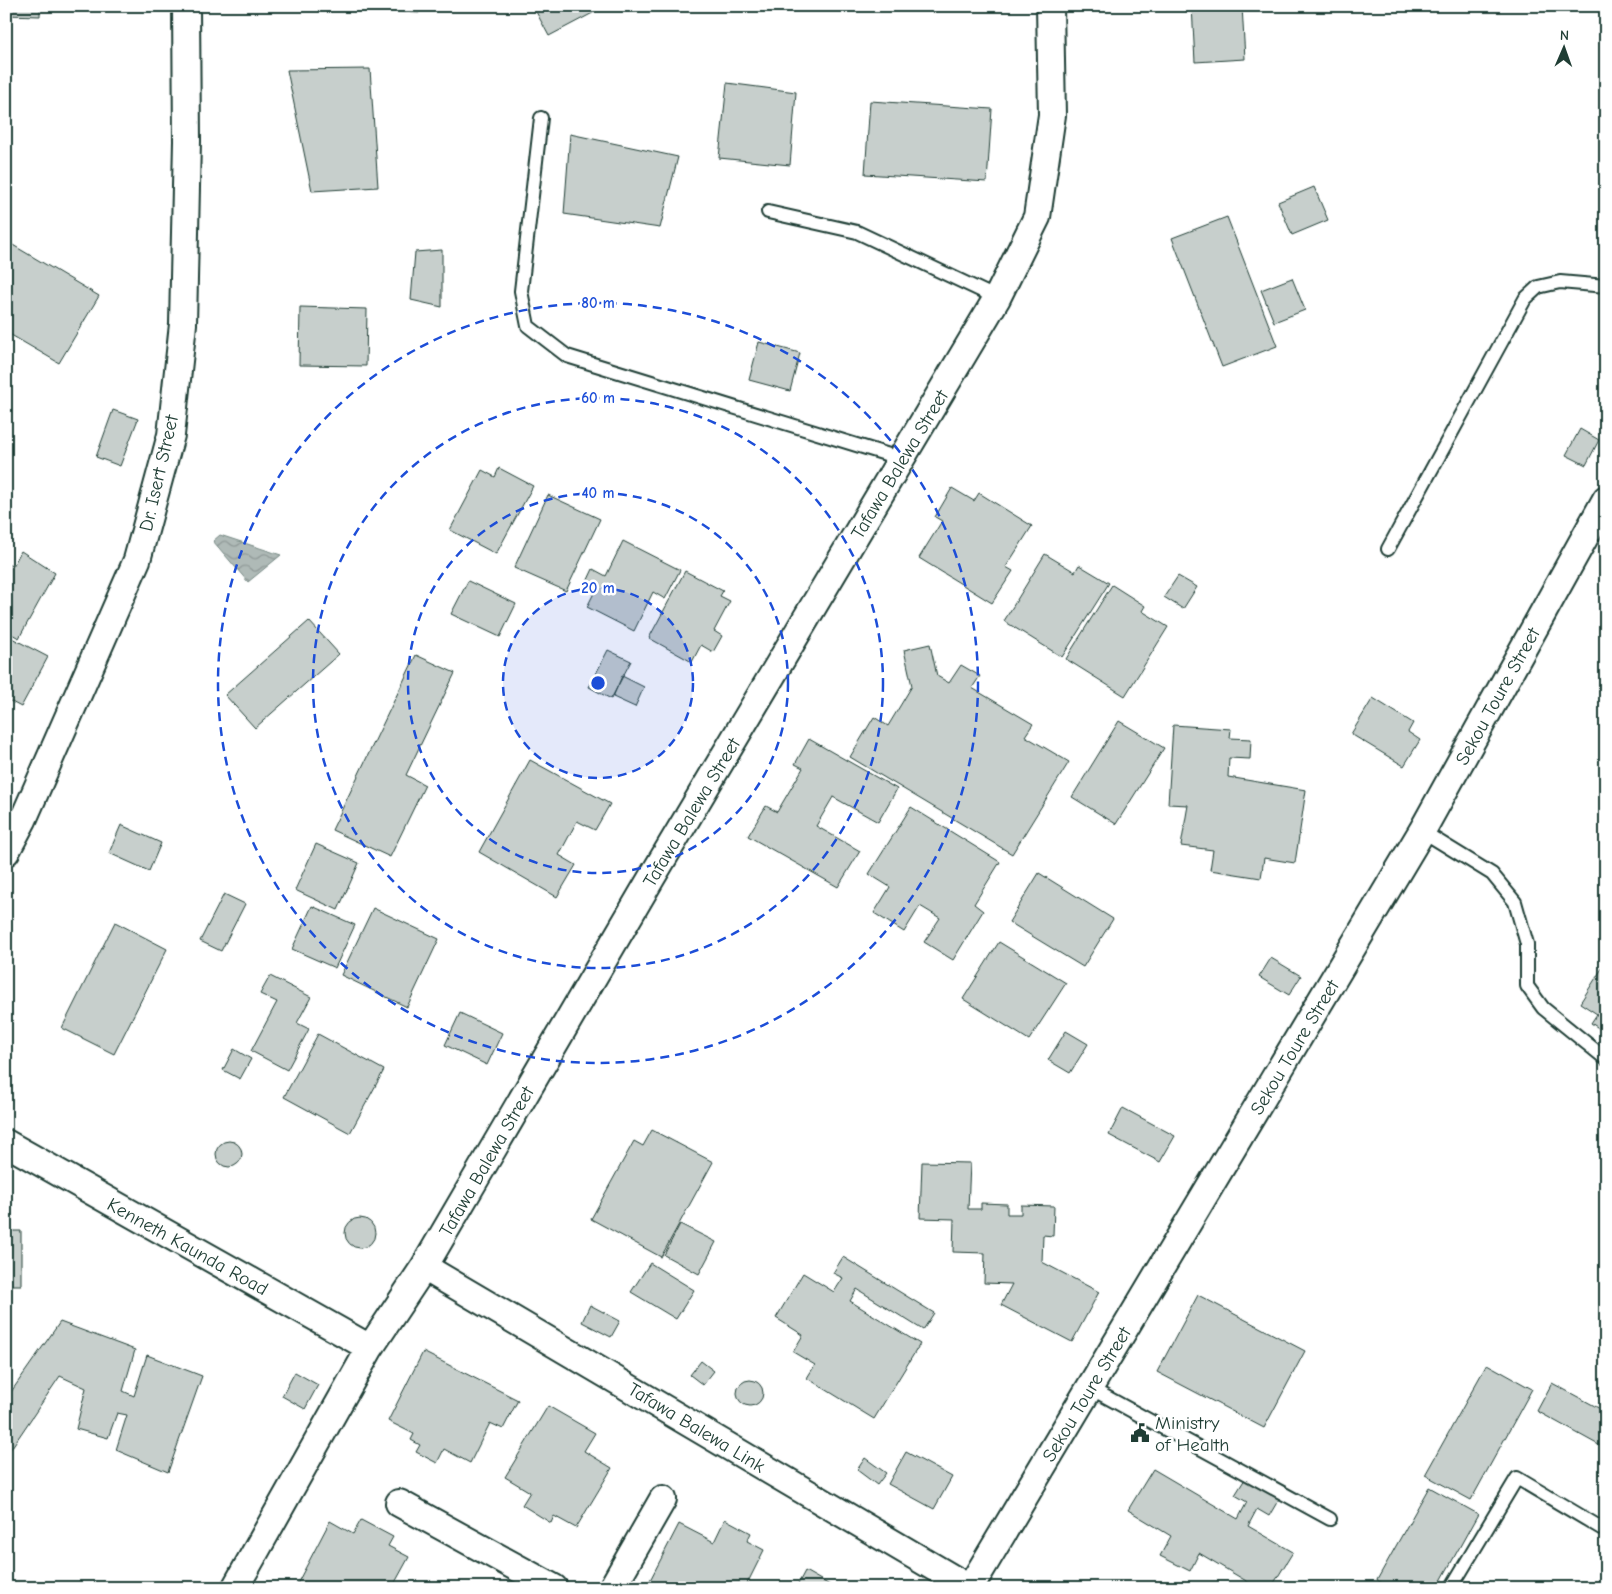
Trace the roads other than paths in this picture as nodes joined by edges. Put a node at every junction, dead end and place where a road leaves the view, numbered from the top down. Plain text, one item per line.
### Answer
1 (186, 6) edge
2 (1050, 6) edge
3 (541, 118) dead end
4 (768, 212) dead end
5 (1606, 286) edge
6 (997, 298) junction
7 (902, 459) junction
8 (1606, 499) edge
9 (1388, 549) dead end
10 (1422, 832) junction
11 (6, 852) edge
12 (1606, 1059) edge
13 (6, 1143) edge
14 (424, 1267) junction
15 (370, 1348) junction
16 (1090, 1388) junction
17 (663, 1499) dead end
18 (399, 1503) dead end
19 (1330, 1520) dead end
20 (1606, 1531) edge
21 (235, 1588) edge
22 (554, 1588) edge
23 (612, 1588) edge
24 (969, 1588) edge
25 (1451, 1588) edge

1 - 11 street, Dr. Isert Street
2 - 6 street, Tafawa Balewa Street
3 - 7 lane
4 - 6 lane
5 - 9 lane
6 - 7 street, Tafawa Balewa Street
7 - 14 street, Tafawa Balewa Street
8 - 10 street, Sekou Toure Street
10 - 12 lane
10 - 16 street, Sekou Toure Street
13 - 15 street, Kenneth Kaunda Road
14 - 15 street, Tafawa Balewa Street
14 - 24 street, Tafawa Balewa Link
15 - 21 street, Tafawa Balewa Street
16 - 19 lane
16 - 24 street, Sekou Toure Street
17 - 23 street
18 - 22 street
20 - 25 lane

